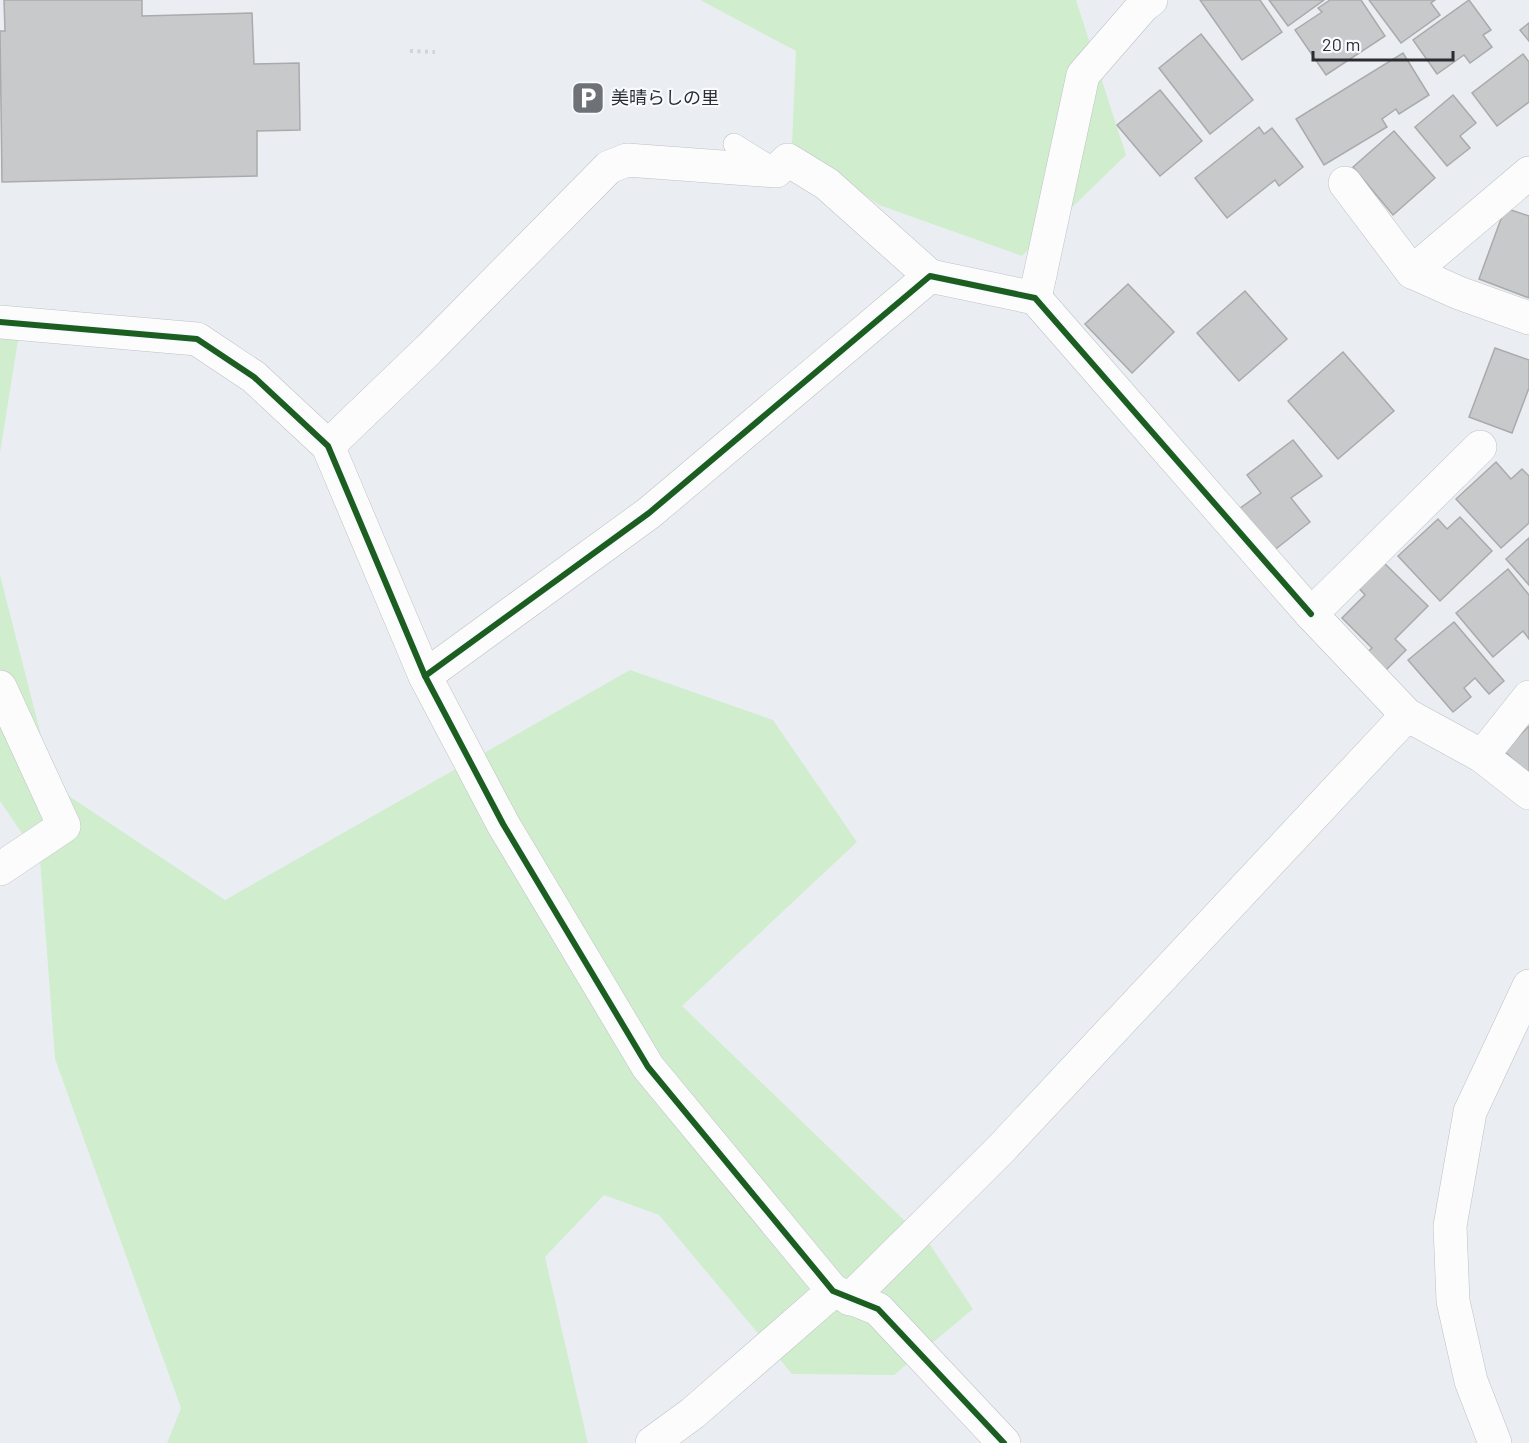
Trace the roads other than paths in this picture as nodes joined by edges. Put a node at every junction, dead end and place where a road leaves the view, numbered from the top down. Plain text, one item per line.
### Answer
1 (1144, 2) edge
2 (734, 144) dead end
3 (776, 171) junction
4 (1529, 173) edge
5 (1345, 183) dead end
6 (1412, 272) junction
7 (930, 276) junction
8 (1035, 298) junction
9 (1529, 318) edge
10 (0, 322) edge
11 (328, 446) junction
12 (1480, 447) dead end
13 (1311, 614) junction
14 (425, 676) junction
15 (0, 687) edge
16 (1529, 697) edge
17 (1407, 715) junction
18 (1482, 756) junction
19 (1529, 793) edge
20 (0, 869) edge
21 (1529, 986) edge
22 (842, 1295) junction
23 (652, 1443) edge
24 (1005, 1443) edge
25 (1495, 1443) edge

1 - 8 street
2 - 3 lane
3 - 7 street
3 - 11 street
4 - 6 street
5 - 6 street
6 - 9 street
7 - 8 street
7 - 14 street
8 - 13 street
10 - 11 street
11 - 14 street
12 - 13 street
13 - 17 street
14 - 22 street
15 - 20 street
16 - 18 street
17 - 18 street
17 - 22 street
18 - 19 street
21 - 25 street
22 - 23 street
22 - 24 street

